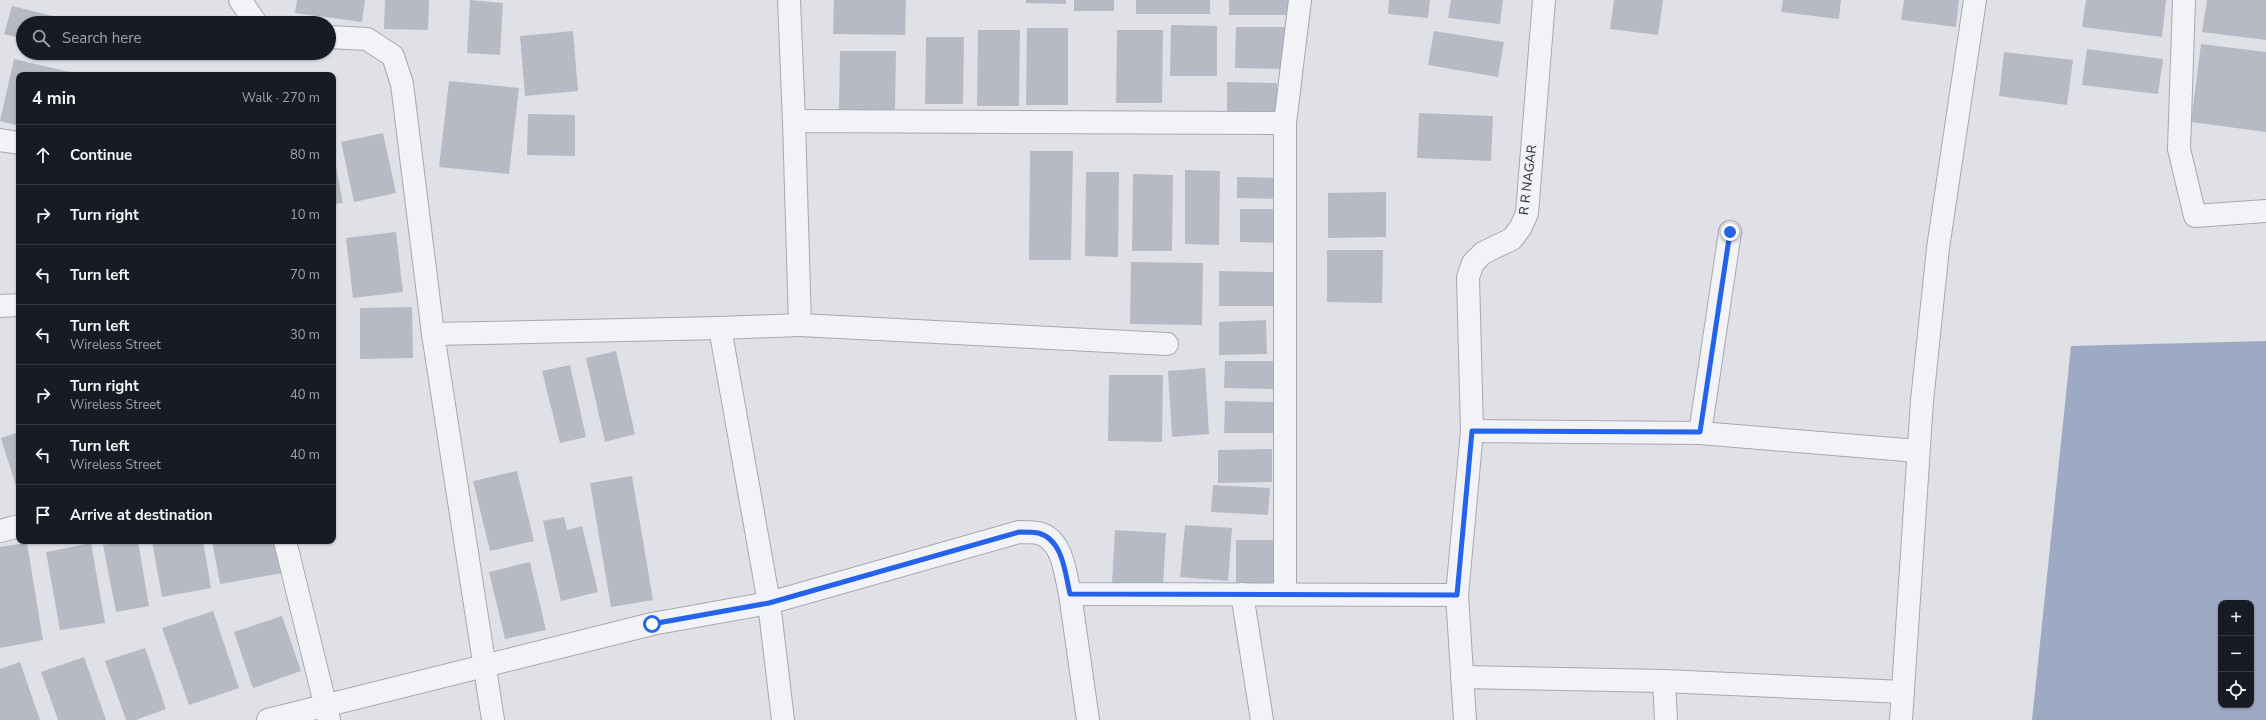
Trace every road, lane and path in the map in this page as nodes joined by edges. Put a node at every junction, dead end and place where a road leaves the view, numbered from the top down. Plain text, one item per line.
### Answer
1 (240, 0) edge
2 (789, 0) edge
3 (1300, 0) edge
4 (1544, 0) edge
5 (1975, 0) edge
6 (2184, 0) edge
7 (251, 16) edge
8 (336, 37) edge
9 (794, 121) junction
10 (1285, 123) junction
11 (0, 140) edge
12 (16, 143) edge
13 (2266, 210) edge
14 (1730, 232) dead end
15 (16, 305) edge
16 (0, 306) edge
17 (800, 325) junction
18 (720, 328) junction
19 (433, 334) junction
20 (1167, 344) dead end
21 (1472, 431) junction
22 (1700, 432) junction
23 (1918, 451) junction
24 (16, 527) edge
25 (0, 530) edge
26 (286, 544) edge
27 (1070, 594) junction
28 (1242, 594) junction
29 (1285, 594) junction
30 (1457, 595) junction
31 (769, 603) junction
32 (484, 666) junction
33 (1462, 677) junction
34 (1664, 681) junction
35 (1903, 692) junction
36 (328, 712) edge
37 (268, 720) edge
38 (493, 720) edge
39 (783, 720) edge
40 (1088, 720) edge
41 (1262, 720) edge
42 (1465, 720) edge
43 (1666, 720) edge
44 (1901, 720) edge

1 - 7 street
2 - 9 street
3 - 10 street
4 - 21 street, R R NAGAR
5 - 23 street
6 - 13 street
8 - 19 street
9 - 10 street
9 - 17 street
10 - 29 street
11 - 12 street
14 - 22 street
15 - 16 street
17 - 18 street
17 - 20 street
18 - 19 street
18 - 31 street
19 - 32 street
21 - 22 street
21 - 30 street, R R NAGAR
22 - 23 street
23 - 35 street
24 - 25 street
26 - 36 street
27 - 28 street
27 - 31 street
27 - 40 street
28 - 29 street
28 - 41 street
29 - 30 street
30 - 33 street, R R NAGAR
31 - 32 street
31 - 39 street
32 - 36 street
32 - 38 street
33 - 34 street
33 - 42 street, R R NAGAR
34 - 35 street
34 - 43 street
35 - 44 street
36 - 37 street

